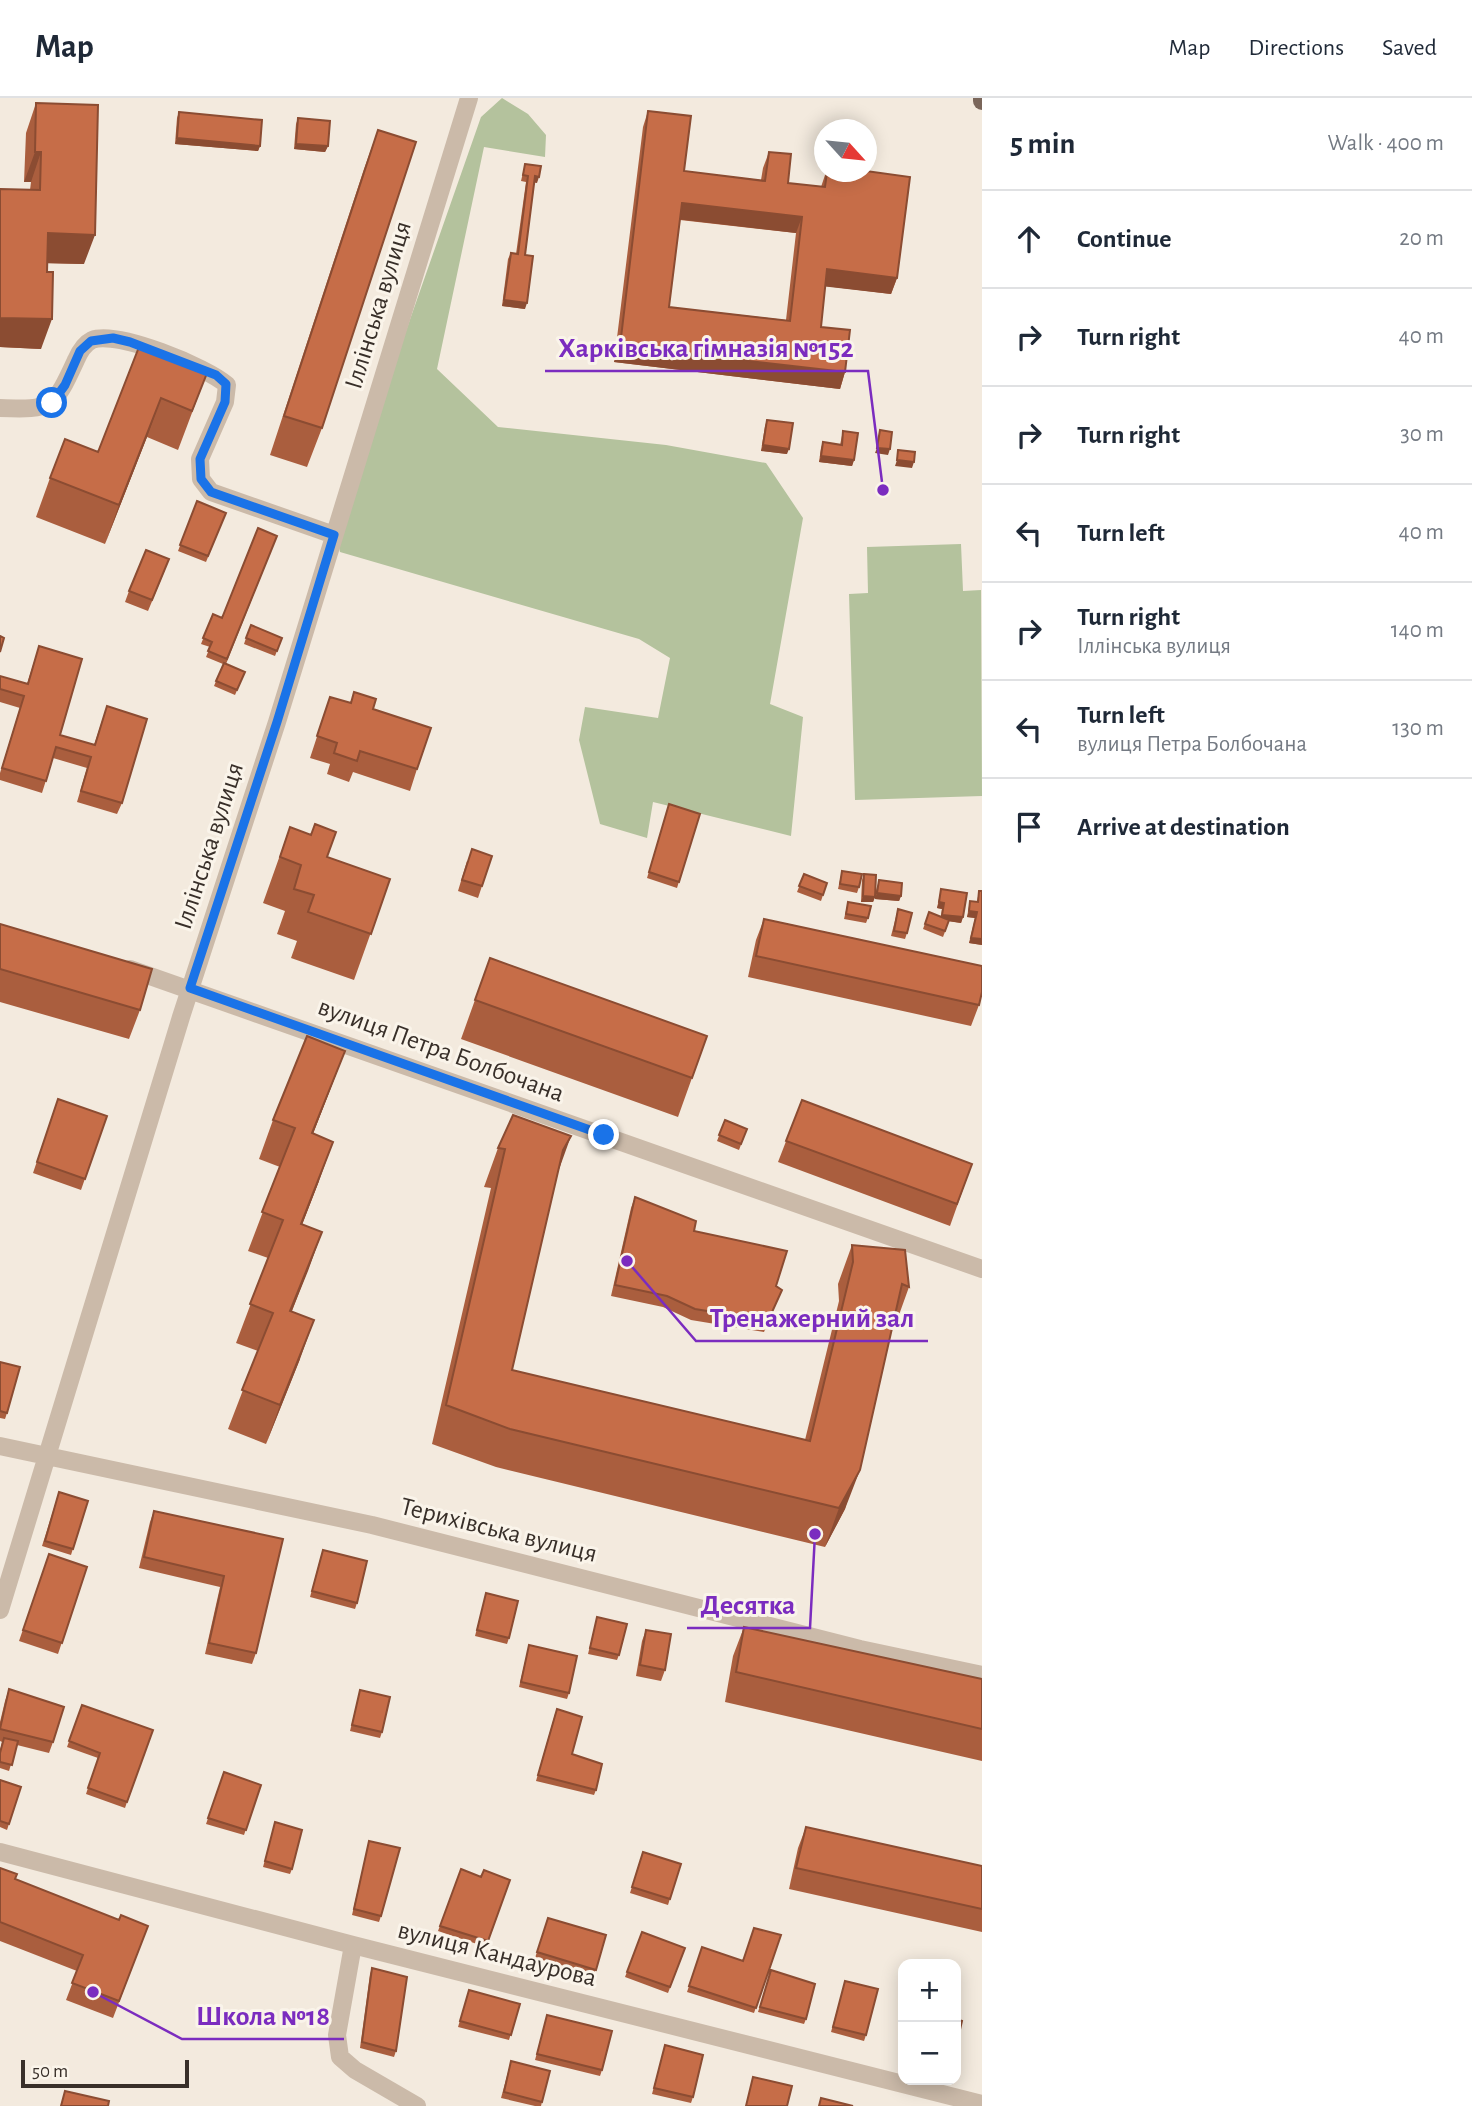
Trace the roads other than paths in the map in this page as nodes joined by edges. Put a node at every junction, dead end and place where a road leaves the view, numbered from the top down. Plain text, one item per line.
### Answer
1 (469, 98) edge
2 (0, 408) edge
3 (334, 535) junction
4 (112, 963) edge
5 (190, 988) junction
6 (982, 1269) edge
7 (0, 1446) edge
8 (45, 1456) junction
9 (0, 1610) edge
10 (982, 1675) edge
11 (0, 1852) edge
12 (353, 1945) junction
13 (982, 2104) edge
14 (417, 2106) edge

1 - 3 street, Іллінська вулиця
2 - 3 street
3 - 5 street, Іллінська вулиця
4 - 5 street, вулиця Петра Болбочана
5 - 6 street, вулиця Петра Болбочана
5 - 8 street, Іллінська вулиця
7 - 8 street, Терихівська вулиця
8 - 9 street, Іллінська вулиця
8 - 10 street, Терихівська вулиця
11 - 12 street, вулиця Кандаурова
12 - 13 street, вулиця Кандаурова
12 - 14 street

